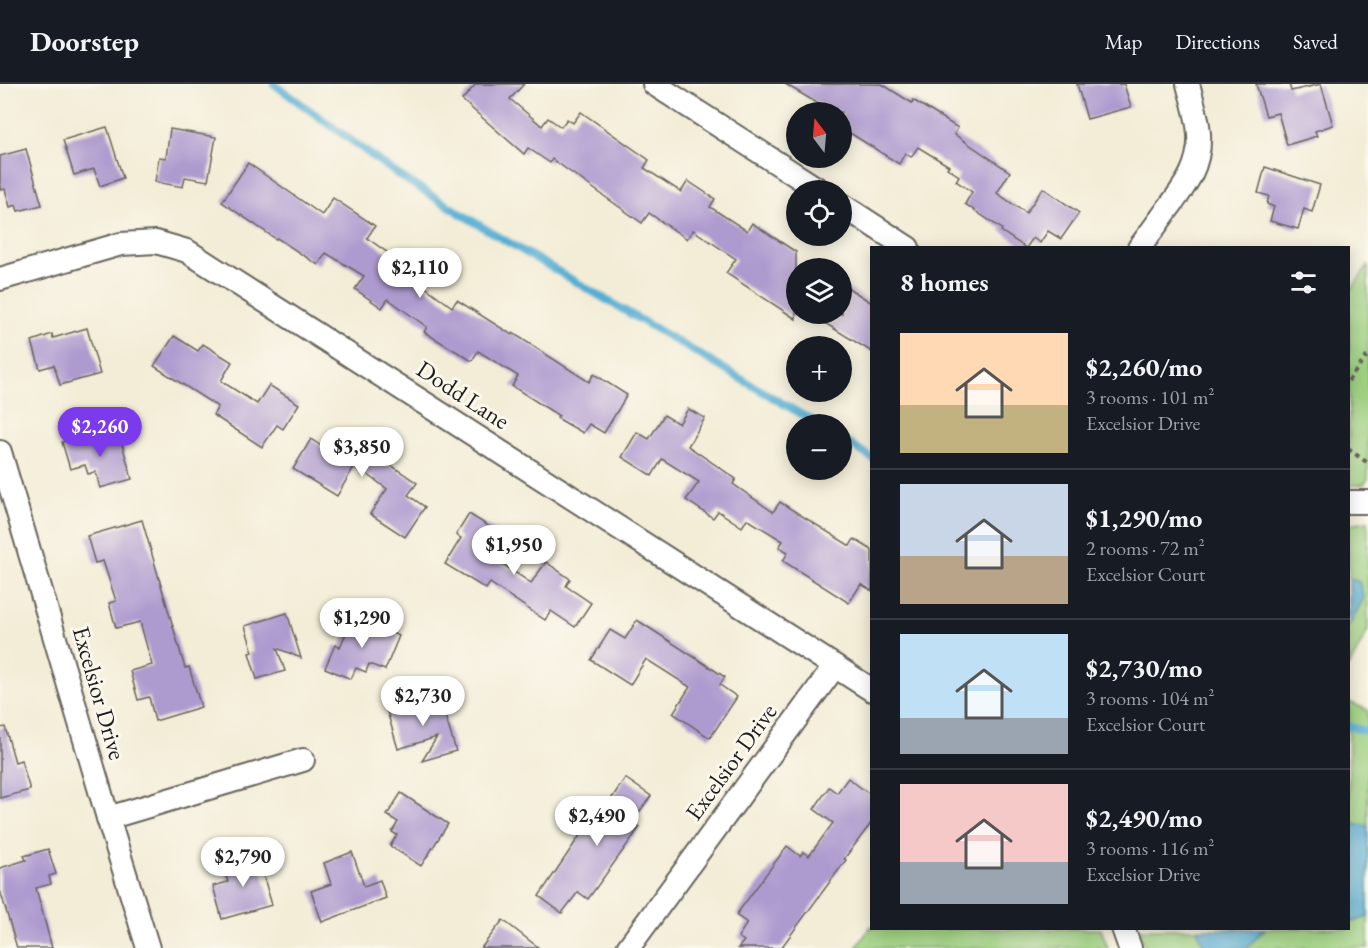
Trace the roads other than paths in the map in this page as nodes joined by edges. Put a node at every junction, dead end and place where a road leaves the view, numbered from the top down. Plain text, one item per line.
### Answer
1 (654, 84) edge
2 (1188, 84) edge
3 (803, 180) edge
4 (852, 212) edge
5 (905, 246) edge
6 (1140, 246) edge
7 (0, 279) edge
8 (0, 452) edge
9 (1350, 502) edge
10 (1368, 502) edge
11 (835, 666) junction
12 (870, 689) edge
13 (303, 760) dead end
14 (108, 818) junction
15 (1124, 930) edge
16 (148, 948) edge
17 (628, 948) edge
18 (1130, 948) edge

1 - 3 street
2 - 6 street
4 - 5 street
7 - 11 street, Dodd Lane
8 - 14 street, Excelsior Drive
9 - 10 street
11 - 12 street, Dodd Lane
11 - 17 street, Excelsior Drive
13 - 14 street
14 - 16 street, Excelsior Drive
15 - 18 street

